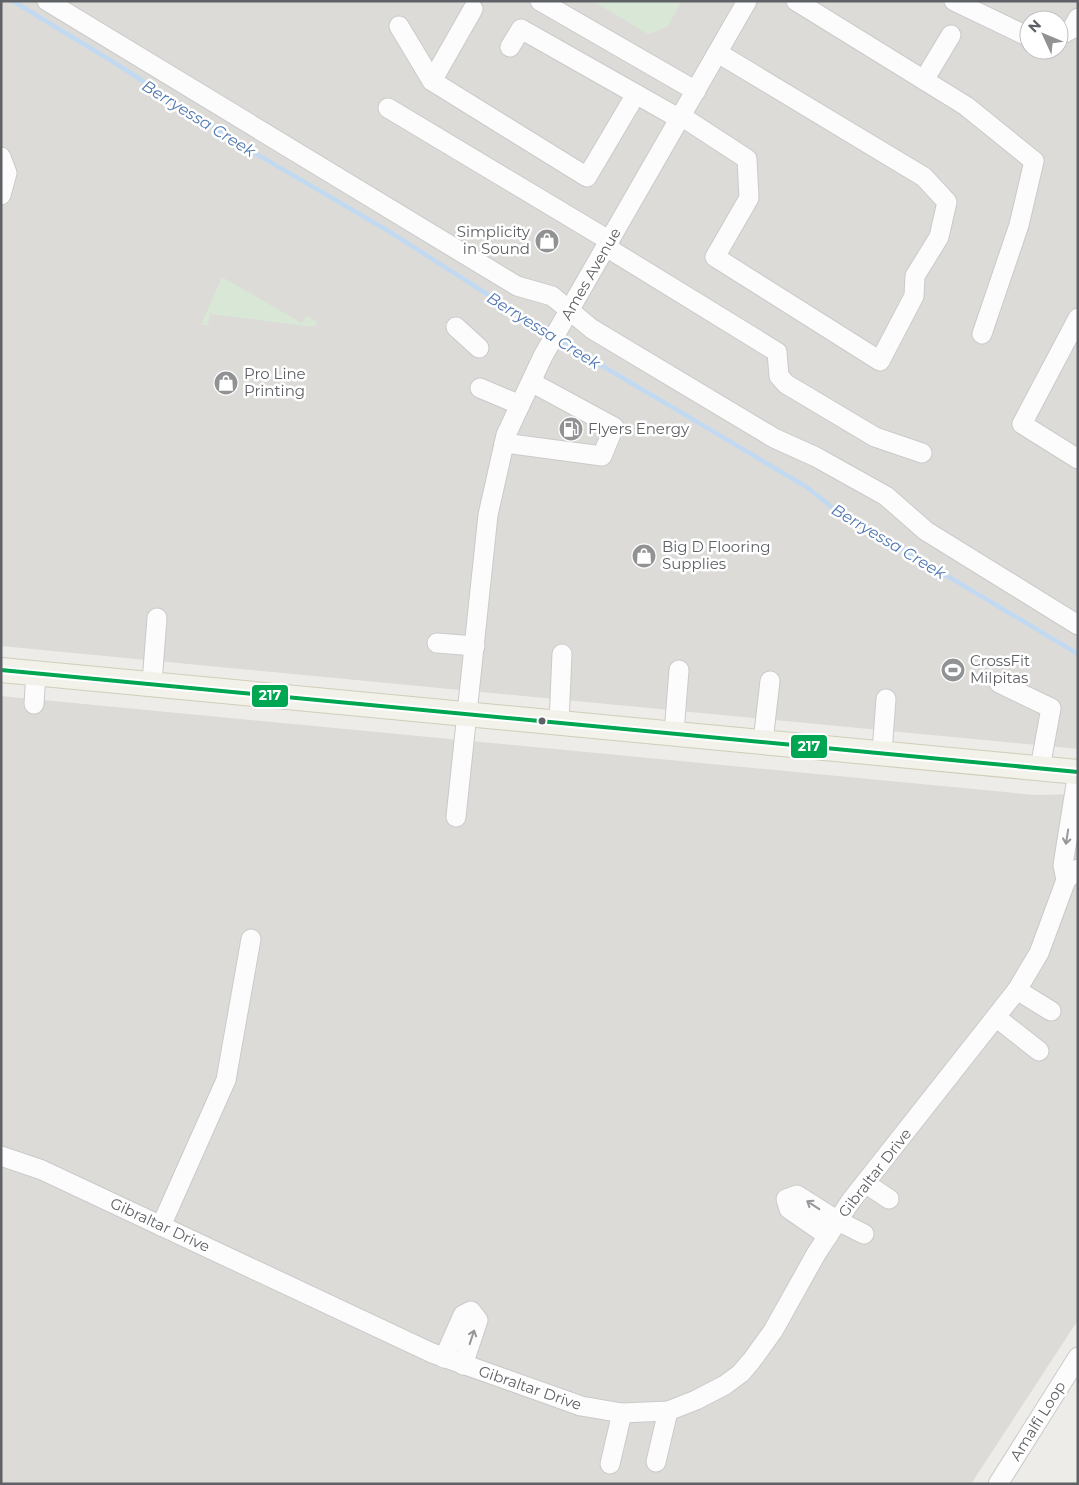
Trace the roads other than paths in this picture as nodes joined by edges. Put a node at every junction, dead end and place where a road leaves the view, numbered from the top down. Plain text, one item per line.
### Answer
1 (48, 1) edge
2 (540, 1) edge
3 (747, 1) edge
4 (796, 1) edge
5 (954, 1) edge
6 (473, 9) dead end
7 (1078, 18) edge
8 (399, 26) dead end
9 (1069, 31) edge
10 (1019, 33) edge
11 (951, 35) dead end
12 (510, 47) dead end
13 (718, 53) junction
14 (924, 80) junction
15 (432, 81) junction
16 (696, 91) junction
17 (636, 94) junction
18 (388, 108) dead end
19 (680, 118) junction
20 (1, 157) edge
21 (1, 195) edge
22 (608, 244) junction
23 (568, 313) junction
24 (1078, 318) edge
25 (456, 327) dead end
26 (982, 334) dead end
27 (479, 348) dead end
28 (531, 382) junction
29 (480, 388) dead end
30 (520, 405) junction
31 (504, 443) junction
32 (922, 453) dead end
33 (1078, 459) edge
34 (157, 618) dead end
35 (1078, 625) edge
36 (437, 643) dead end
37 (475, 646) junction
38 (562, 654) dead end
39 (1, 670) edge
40 (679, 670) dead end
41 (36, 673) junction
42 (770, 681) dead end
43 (1000, 682) dead end
44 (152, 683) junction
45 (886, 699) dead end
46 (34, 704) dead end
47 (468, 714) junction
48 (559, 722) junction
49 (674, 733) junction
50 (763, 741) junction
51 (882, 752) junction
52 (1040, 768) junction
53 (1078, 772) edge
54 (456, 817) dead end
55 (1072, 874) edge
56 (251, 939) dead end
57 (1017, 990) junction
58 (1051, 1011) dead end
59 (998, 1018) junction
60 (1039, 1051) dead end
61 (1, 1156) edge
62 (865, 1183) junction
63 (888, 1199) dead end
64 (161, 1226) junction
65 (833, 1229) junction
66 (864, 1234) dead end
67 (1078, 1357) edge
68 (444, 1358) junction
69 (463, 1365) junction
70 (668, 1411) junction
71 (622, 1413) junction
72 (656, 1462) dead end
73 (610, 1464) dead end
74 (998, 1484) edge

1 - 23 street
2 - 16 street
3 - 13 street, Ames Avenue
4 - 14 street
5 - 10 street
6 - 15 street
7 - 9 street
8 - 15 street
11 - 14 street
12 - 17 street
13 - 16 street, Ames Avenue
13 - 19 street
14 - 26 street
15 - 17 street
16 - 19 street, Ames Avenue
17 - 19 street
18 - 22 street
19 - 22 street, Ames Avenue
20 - 21 street
22 - 23 street, Ames Avenue
22 - 32 street
23 - 28 street, Ames Avenue
23 - 35 street
24 - 33 street
25 - 27 street
28 - 30 street, Ames Avenue
28 - 31 street
29 - 30 street
30 - 31 street, Ames Avenue
31 - 37 street, Ames Avenue
34 - 44 street
36 - 37 street
37 - 47 street, Ames Avenue
38 - 48 street
39 - 41 main road
40 - 49 street
41 - 44 main road
41 - 46 street
42 - 50 street
43 - 52 street
44 - 47 main road
45 - 51 street
47 - 48 main road
47 - 54 street, Ames Avenue
48 - 49 main road
49 - 50 main road
50 - 51 main road
51 - 52 main road
52 - 53 main road
53 -> 55 street, Gibraltar Drive
55 - 57 street, Gibraltar Drive
56 - 64 street
57 - 58 street
57 - 59 street, Gibraltar Drive
59 - 60 street
59 - 62 street, Gibraltar Drive
61 - 64 street, Gibraltar Drive
62 - 63 street
62 - 65 street, Gibraltar Drive
64 - 68 street, Gibraltar Drive
65 - 66 street
65 - 70 street, Gibraltar Drive
67 - 74 street, Amalfi Loop
68 - 69 street, Gibraltar Drive
69 -> 68 street
69 - 71 street, Gibraltar Drive
70 - 71 street, Gibraltar Drive
70 - 72 street
71 - 73 street

